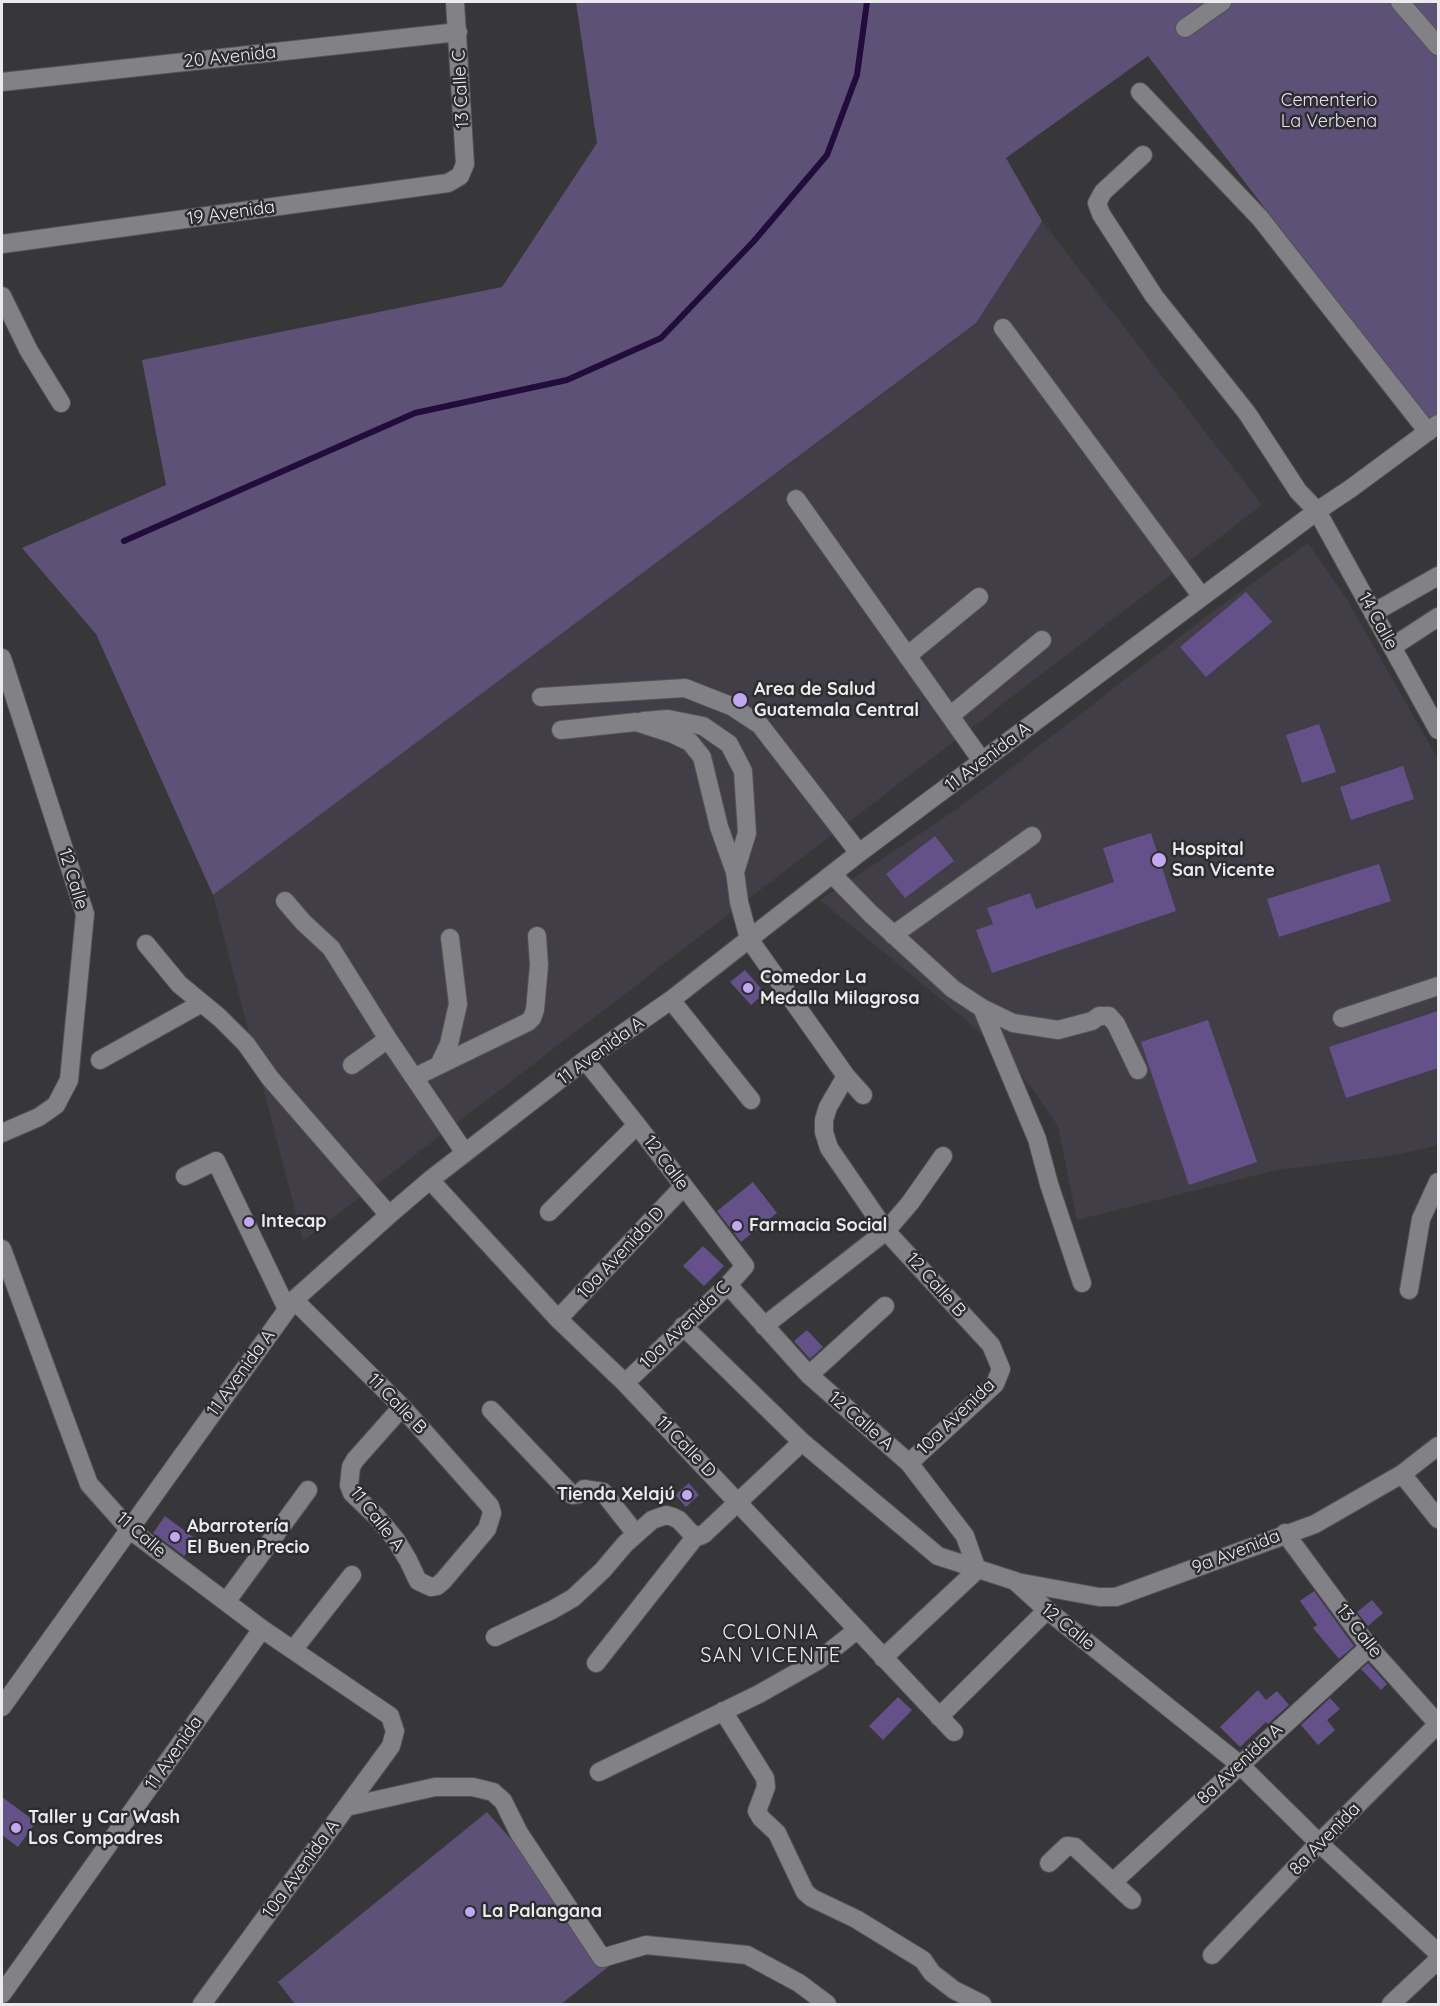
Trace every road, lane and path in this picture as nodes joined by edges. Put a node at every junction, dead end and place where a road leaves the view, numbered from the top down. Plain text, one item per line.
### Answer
1 (455, 2) edge
2 (1222, 2) edge
3 (1400, 2) edge
4 (1185, 28) dead end
5 (458, 33) junction
6 (1438, 46) edge
7 (2, 82) edge
8 (1140, 92) dead end
9 (1143, 156) dead end
10 (460, 176) joint
11 (2, 244) edge
12 (2, 296) edge
13 (1003, 328) dead end
14 (61, 403) dead end
15 (1433, 428) edge
16 (796, 499) dead end
17 (1317, 511) junction
18 (1438, 576) edge
19 (979, 597) dead end
20 (1202, 597) junction
21 (1374, 613) junction
22 (1438, 616) edge
23 (1042, 640) dead end
24 (1392, 647) junction
25 (908, 656) junction
26 (2, 658) edge
27 (541, 698) dead end
28 (950, 716) junction
29 (636, 722) junction
30 (561, 730) dead end
31 (1438, 730) edge
32 (982, 761) junction
33 (1032, 836) dead end
34 (859, 853) junction
35 (735, 872) junction
36 (832, 874) junction
37 (285, 901) dead end
38 (893, 935) junction
39 (537, 936) dead end
40 (450, 938) dead end
41 (749, 939) junction
42 (146, 944) dead end
43 (1438, 986) edge
44 (671, 1000) junction
45 (202, 1003) junction
46 (982, 1008) junction
47 (1342, 1018) dead end
48 (388, 1039) junction
49 (100, 1060) dead end
50 (585, 1060) junction
51 (352, 1065) dead end
52 (439, 1065) junction
53 (1138, 1070) dead end
54 (846, 1076) junction
55 (415, 1077) junction
56 (863, 1095) dead end
57 (751, 1100) dead end
58 (637, 1125) junction
59 (2, 1133) edge
60 (465, 1153) junction
61 (943, 1156) dead end
62 (185, 1176) dead end
63 (430, 1180) junction
64 (1437, 1185) edge
65 (684, 1186) junction
66 (549, 1212) dead end
67 (389, 1215) junction
68 (886, 1231) junction
69 (2, 1249) edge
70 (745, 1266) joint
71 (1082, 1283) dead end
72 (728, 1285) junction
73 (1409, 1290) dead end
74 (291, 1305) junction
75 (885, 1306) dead end
76 (558, 1319) junction
77 (683, 1326) junction
78 (764, 1326) junction
79 (1001, 1369) joint
80 (809, 1375) junction
81 (625, 1383) junction
82 (402, 1407) junction
83 (491, 1410) dead end
84 (802, 1442) junction
85 (1438, 1446) edge
86 (909, 1463) junction
87 (1402, 1473) junction
88 (308, 1490) dead end
89 (738, 1501) junction
90 (1438, 1518) edge
91 (129, 1529) junction
92 (1285, 1533) junction
93 (636, 1534) junction
94 (696, 1536) junction
95 (977, 1570) junction
96 (352, 1575) dead end
97 (1015, 1581) junction
98 (431, 1587) joint
99 (226, 1602) junction
100 (1047, 1610) junction
101 (262, 1629) junction
102 (857, 1630) junction
103 (495, 1636) dead end
104 (1369, 1647) junction
105 (293, 1650) junction
106 (883, 1658) junction
107 (596, 1663) dead end
108 (2, 1707) edge
109 (723, 1712) junction
110 (939, 1717) junction
111 (1438, 1724) edge
112 (395, 1731) joint
113 (954, 1732) dead end
114 (1239, 1764) junction
115 (599, 1772) dead end
116 (346, 1807) junction
117 (1319, 1844) junction
118 (1049, 1863) dead end
119 (1113, 1882) junction
120 (1132, 1900) dead end
121 (1438, 1953) edge
122 (1212, 1955) dead end
123 (1438, 1960) edge
124 (2, 1994) edge
125 (202, 2004) edge
126 (827, 2004) edge
127 (982, 2004) edge
128 (1391, 2004) edge

1 - 5 street, 13 Calle C
2 - 4 street
3 - 6 street
5 - 7 street, 20 Avenida
5 - 10 street, 13 Calle C
8 - 15 street
9 - 17 street, 14 Calle
10 - 11 street, 19 Avenida
12 - 14 street
13 - 20 street
15 - 17 street, 11 Avenida A
16 - 25 street
17 - 20 street, 11 Avenida A
17 - 21 street, 14 Calle
18 - 21 street
19 - 25 street
20 - 32 street, 11 Avenida A
21 - 24 street, 14 Calle
22 - 24 street
23 - 28 street
24 - 31 street, 14 Calle
25 - 28 street
26 - 59 street, 12 Calle
27 - 34 street
28 - 32 street
29 - 30 street
29 - 35 street
29 - 35 street
32 - 34 street, 11 Avenida A
33 - 38 street
34 - 36 street, 11 Avenida A
35 - 41 street
36 - 38 street
36 - 41 street, 11 Avenida A
37 - 48 street
38 - 46 street
39 - 52 street
40 - 52 street
41 - 44 street, 11 Avenida A
41 - 54 street
42 - 45 street
43 - 47 street
44 - 50 street, 11 Avenida A
44 - 57 street
45 - 49 street
45 - 67 street
46 - 53 street
46 - 71 street
48 - 51 street
48 - 55 street
50 - 58 street, 12 Calle
50 - 60 street, 11 Avenida A
52 - 55 street
54 - 56 street
54 - 68 street, 12 Calle B
55 - 60 street
58 - 65 street, 12 Calle
58 - 66 street
60 - 63 street, 11 Avenida A
61 - 68 street
62 - 74 street, 11 Calle B
63 - 67 street, 11 Avenida A
63 - 76 street, 11 Calle D
64 - 73 street
65 - 70 street, 12 Calle
65 - 76 street, 10a Avenida D
67 - 74 street, 11 Avenida A
68 - 78 street
68 - 79 street, 12 Calle B
69 - 91 street, 11 Calle
70 - 72 street, 10a Avenida C
72 - 77 street, 10a Avenida C
72 - 78 street, 12 Calle A
74 - 82 street, 11 Calle B
74 - 91 street, 11 Avenida A
75 - 80 street
76 - 81 street, 11 Calle D
77 - 81 street, 10a Avenida C
77 - 84 street, 12 Calle
78 - 80 street, 12 Calle A
79 - 86 street, 10a Avenida
80 - 86 street, 12 Calle A
81 - 89 street, 11 Calle D
82 - 98 street, 11 Calle A
82 - 98 street, 11 Calle B
83 - 93 street
84 - 89 street
84 - 95 street, 12 Calle
85 - 87 street, 9a Avenida
86 - 95 street, 12 Calle A
87 - 90 street
87 - 92 street, 9a Avenida
88 - 99 street
89 - 94 street
89 - 102 street, 11 Calle D
91 - 99 street, 11 Calle
91 - 108 street, 11 Avenida A
92 - 97 street, 9a Avenida
92 - 104 street, 13 Calle
93 - 94 street
93 - 103 street
94 - 107 street
95 - 97 street, 12 Calle
95 - 106 street
96 - 105 street
97 - 100 street, 12 Calle
99 - 101 street, 11 Calle
100 - 110 street
100 - 114 street, 12 Calle
101 - 105 street, 11 Calle
101 - 124 street, 11 Avenida
102 - 106 street, 11 Calle D
102 - 109 street
104 - 111 street, 13 Calle
104 - 114 street, 8a Avenida A
105 - 112 street, 11 Calle
106 - 110 street, 11 Calle D
109 - 115 street
109 - 127 street
110 - 113 street, 11 Calle D
111 - 117 street, 8a Avenida
112 - 116 street, 10a Avenida A
114 - 117 street, 12 Calle
114 - 119 street, 8a Avenida A
116 - 125 street, 10a Avenida A
116 - 126 street
117 - 121 street, 12 Calle
117 - 122 street, 8a Avenida
118 - 119 street
119 - 120 street
123 - 128 street

